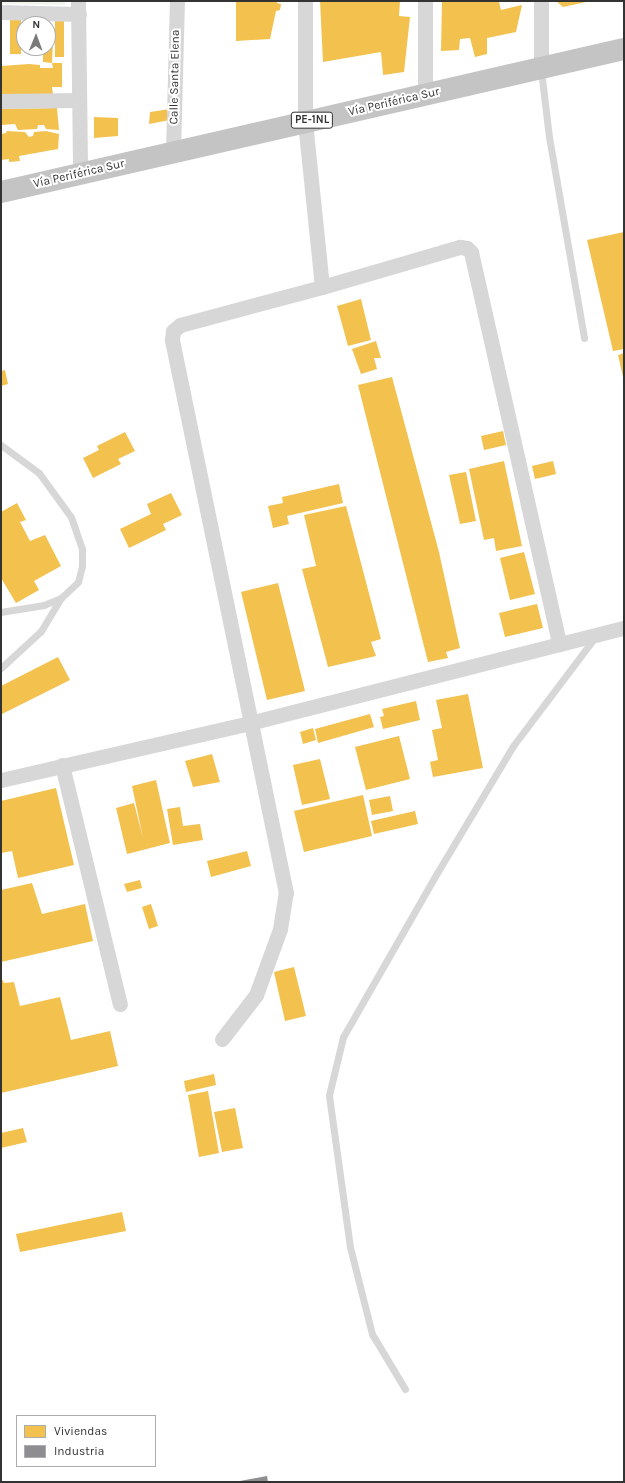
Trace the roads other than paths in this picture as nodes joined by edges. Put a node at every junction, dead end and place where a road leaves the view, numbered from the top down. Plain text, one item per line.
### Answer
1 (177, 1) edge
2 (305, 1) edge
3 (425, 1) edge
4 (541, 1) edge
5 (78, 8) edge
6 (1, 12) edge
7 (624, 49) edge
8 (540, 68) junction
9 (424, 95) junction
10 (79, 100) junction
11 (1, 102) edge
12 (305, 122) junction
13 (173, 152) junction
14 (80, 173) junction
15 (1, 192) edge
16 (322, 287) junction
17 (584, 338) dead end
18 (1, 445) edge
19 (61, 598) junction
20 (1, 612) edge
21 (624, 628) edge
22 (598, 634) junction
23 (559, 644) junction
24 (1, 668) edge
25 (250, 723) junction
26 (62, 766) junction
27 (1, 780) edge
28 (120, 1004) dead end
29 (222, 1039) dead end
30 (405, 1388) dead end

1 - 13 street, Calle Santa Elena
2 - 12 street
3 - 9 street
4 - 8 street
5 - 6 street
5 - 10 street
7 - 8 highway, Vía Periférica Sur / PE-1NL
8 - 9 highway, Vía Periférica Sur / PE-1NL
8 - 17 lane
9 - 12 highway, Vía Periférica Sur / PE-1NL
10 - 11 street
10 - 14 street
12 - 13 highway, Vía Periférica Sur / PE-1NL
12 - 16 street
13 - 14 highway, Vía Periférica Sur / PE-1NL
14 - 15 highway, Vía Periférica Sur / PE-1NL
16 - 23 street
16 - 25 street
18 - 19 lane
19 - 20 lane
19 - 24 lane
21 - 22 street
22 - 23 street
22 - 30 lane
23 - 25 street
25 - 26 street
25 - 29 street
26 - 27 street
26 - 28 street

